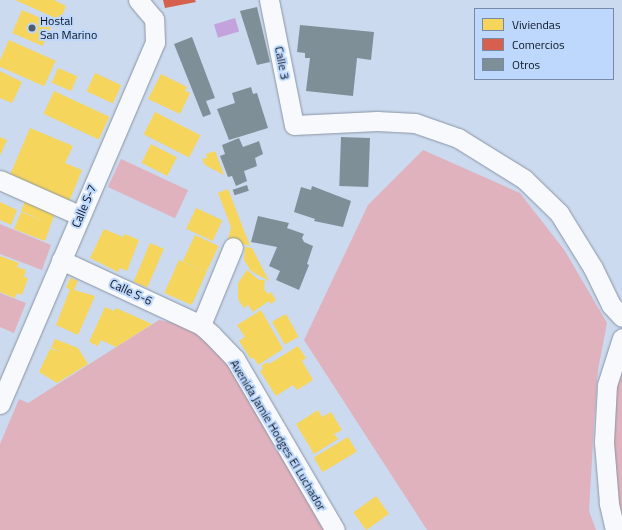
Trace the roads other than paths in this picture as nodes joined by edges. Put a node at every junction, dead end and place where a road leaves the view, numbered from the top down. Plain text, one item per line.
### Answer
1 (269, 0) edge
2 (142, 4) edge
3 (0, 180) edge
4 (79, 215) junction
5 (233, 247) dead end
6 (61, 260) junction
7 (622, 317) edge
8 (201, 326) junction
9 (622, 338) edge
10 (0, 404) edge
11 (335, 530) edge
12 (614, 530) edge

1 - 7 street, Calle 3
2 - 4 street, Calle S-7
3 - 4 street
4 - 6 street, Calle S-7
5 - 8 street
6 - 8 street, Calle S-6
6 - 10 street, Calle S-7
8 - 11 street, Avenida Jamie Hodges El Luchador
9 - 12 street

